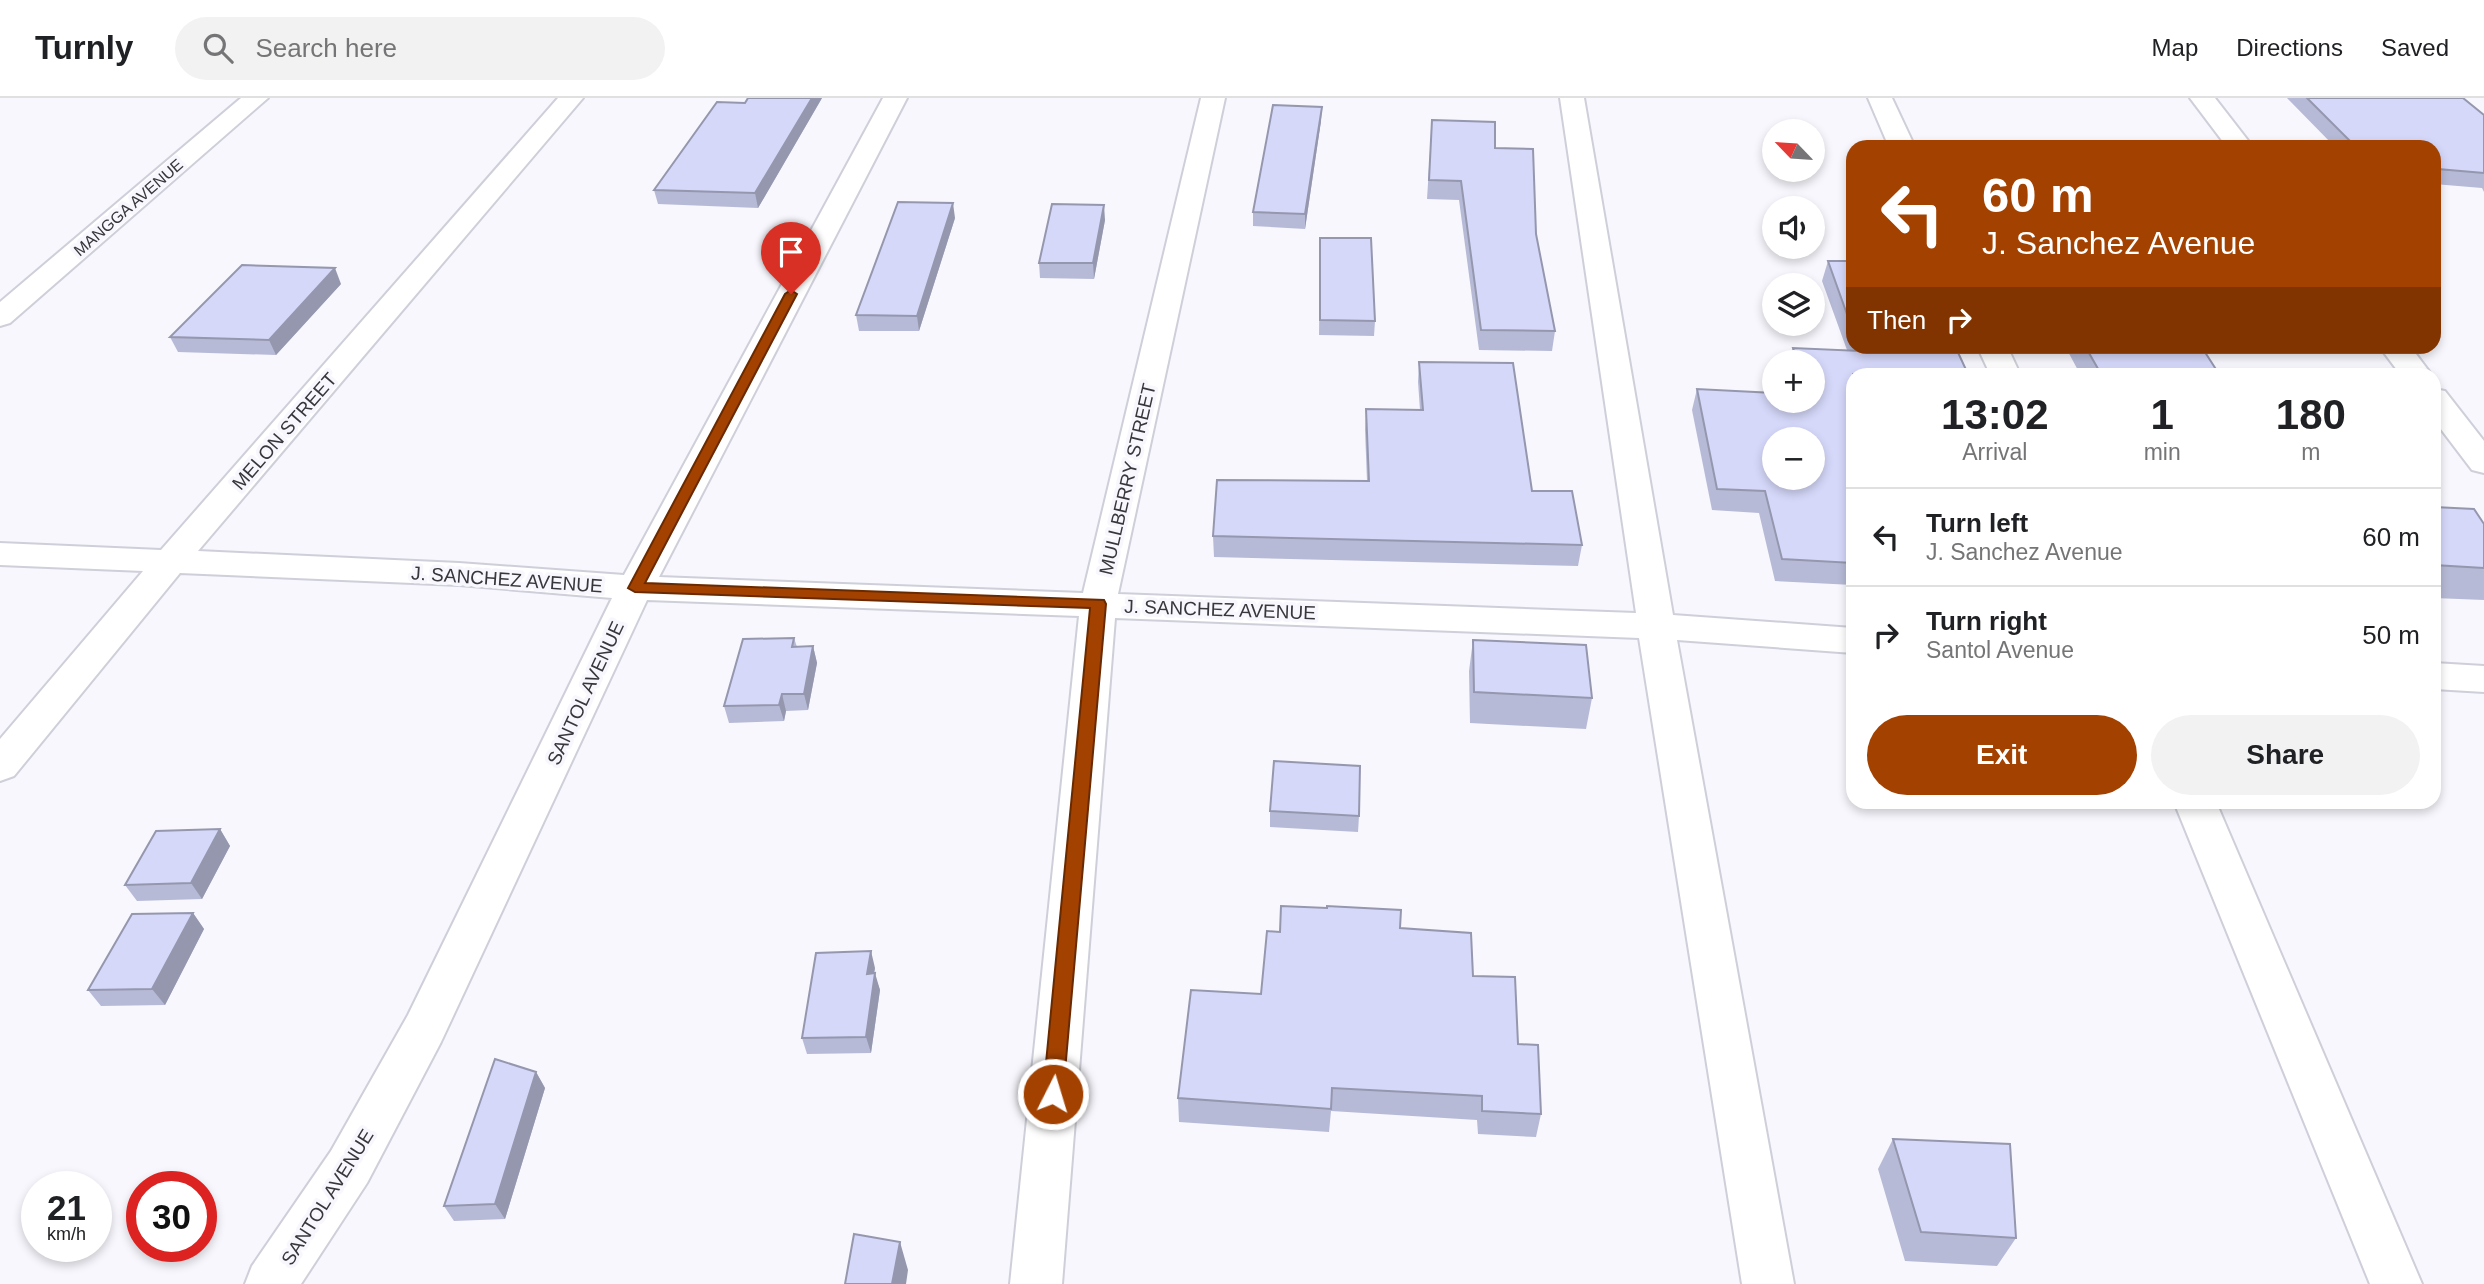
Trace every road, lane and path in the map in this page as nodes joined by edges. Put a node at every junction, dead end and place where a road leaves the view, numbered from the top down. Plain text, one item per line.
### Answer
1 (256, 98) edge
2 (571, 98) edge
3 (895, 98) edge
4 (1213, 98) edge
5 (1572, 98) edge
6 (1880, 98) edge
7 (2202, 98) edge
8 (1899, 140) edge
9 (2234, 140) edge
10 (0, 317) edge
11 (2400, 354) edge
12 (2411, 368) edge
13 (2441, 407) edge
14 (2484, 463) edge
15 (0, 554) edge
16 (171, 561) junction
17 (635, 588) junction
18 (1098, 604) junction
19 (1656, 626) junction
20 (1846, 640) edge
21 (2441, 676) edge
22 (2484, 679) edge
23 (0, 766) edge
24 (2198, 809) edge
25 (271, 1284) edge
26 (1036, 1284) edge
27 (1768, 1284) edge
28 (2396, 1284) edge

1 - 10 street, MANGGA AVENUE
2 - 16 street, MELON STREET
3 - 17 street, SANTOL AVENUE
4 - 18 street, MULLBERRY STREET
5 - 19 street
6 - 8 street
7 - 9 street
11 - 12 street
13 - 14 street
15 - 16 street, J. SANCHEZ AVENUE
16 - 17 street, J. SANCHEZ AVENUE
16 - 23 street, MELON STREET
17 - 18 street, J. SANCHEZ AVENUE
17 - 25 street, SANTOL AVENUE
18 - 19 street, J. SANCHEZ AVENUE
18 - 26 street, MULLBERRY STREET
19 - 20 street, J. SANCHEZ AVENUE
19 - 27 street
21 - 22 street
24 - 28 street

